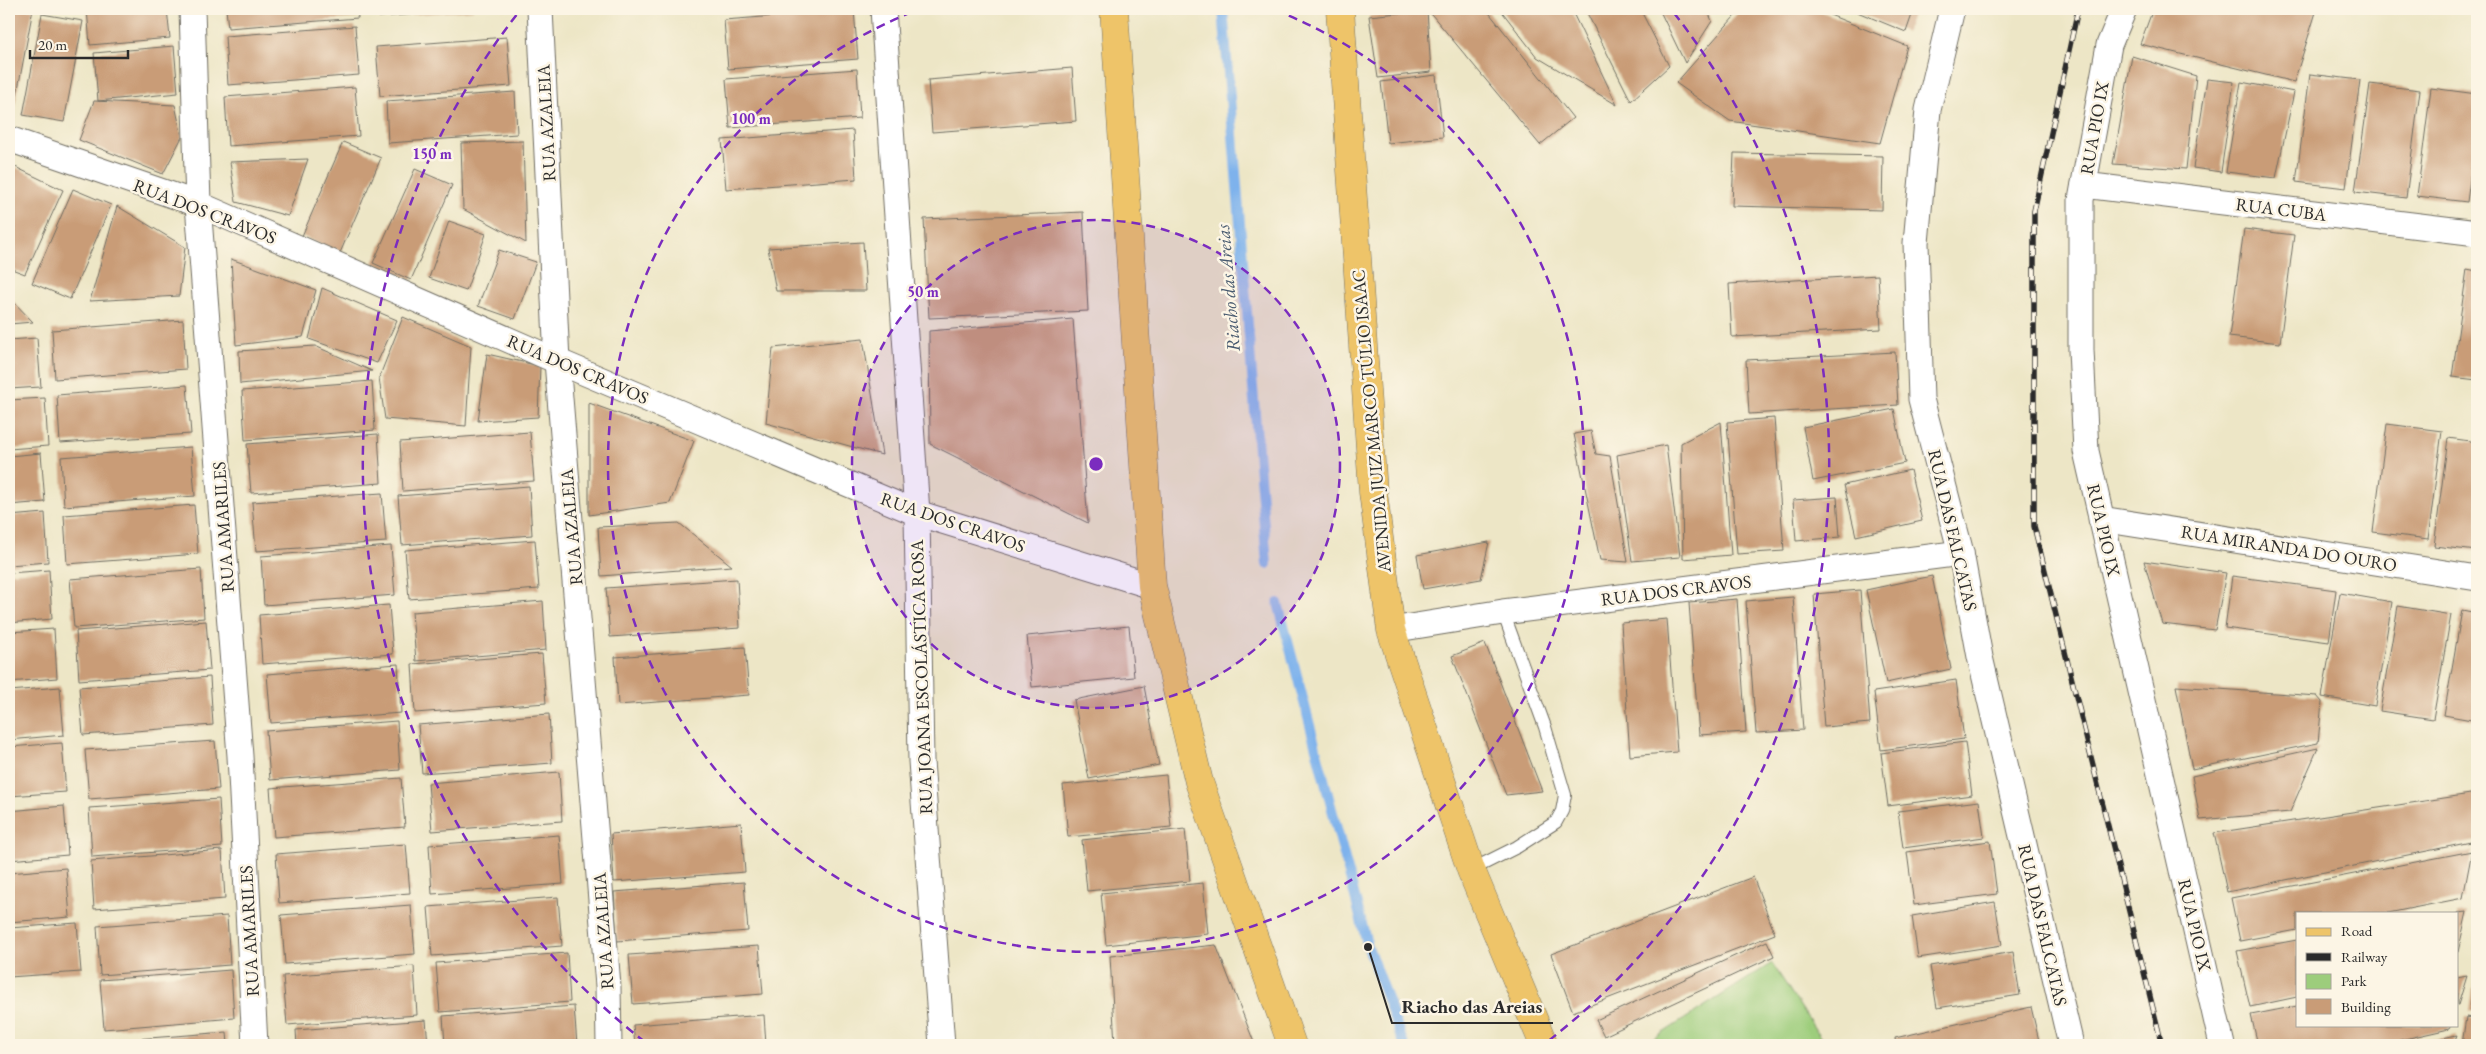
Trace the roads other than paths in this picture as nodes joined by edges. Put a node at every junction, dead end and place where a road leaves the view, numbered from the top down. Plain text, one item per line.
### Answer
1 (192, 9) edge
2 (540, 9) edge
3 (882, 9) edge
4 (1114, 9) edge
5 (1340, 9) edge
6 (1952, 9) edge
7 (2124, 9) edge
8 (9, 139) edge
9 (2084, 185) junction
10 (198, 204) junction
11 (2477, 233) edge
12 (557, 360) junction
13 (917, 513) junction
14 (2101, 518) junction
15 (1961, 553) junction
16 (2477, 578) edge
17 (1152, 586) junction
18 (1503, 612) junction
19 (1391, 630) junction
20 (1471, 870) junction
21 (255, 1045) edge
22 (609, 1045) edge
23 (942, 1045) edge
24 (1292, 1045) edge
25 (1544, 1045) edge
26 (2071, 1045) edge
27 (2222, 1045) edge

1 - 10 street, RUA AMARILES
2 - 12 street, RUA AZALEIA
3 - 13 street, RUA JOANA ESCOLÁSTICA ROSA
4 - 17 main road
5 - 19 main road, AVENIDA JUIZ MARCO TÚLIO ISAAC
6 - 15 street, RUA DAS FALCATAS
7 - 9 street, RUA PIO IX
8 - 10 street, RUA DOS CRAVOS
9 - 11 street, RUA CUBA
9 - 14 street, RUA PIO IX
10 - 12 street, RUA DOS CRAVOS
10 - 21 street, RUA AMARILES
12 - 13 street, RUA DOS CRAVOS
12 - 22 street, RUA AZALEIA
13 - 17 street, RUA DOS CRAVOS
13 - 23 street, RUA JOANA ESCOLÁSTICA ROSA
14 - 16 street, RUA MIRANDA DO OURO
14 - 27 street, RUA PIO IX
15 - 18 street, RUA DOS CRAVOS
15 - 26 street, RUA DAS FALCATAS
17 - 24 main road
18 - 19 street, RUA DOS CRAVOS
18 - 20 lane
19 - 20 main road, AVENIDA JUIZ MARCO TÚLIO ISAAC
20 - 25 main road, AVENIDA JUIZ MARCO TÚLIO ISAAC

